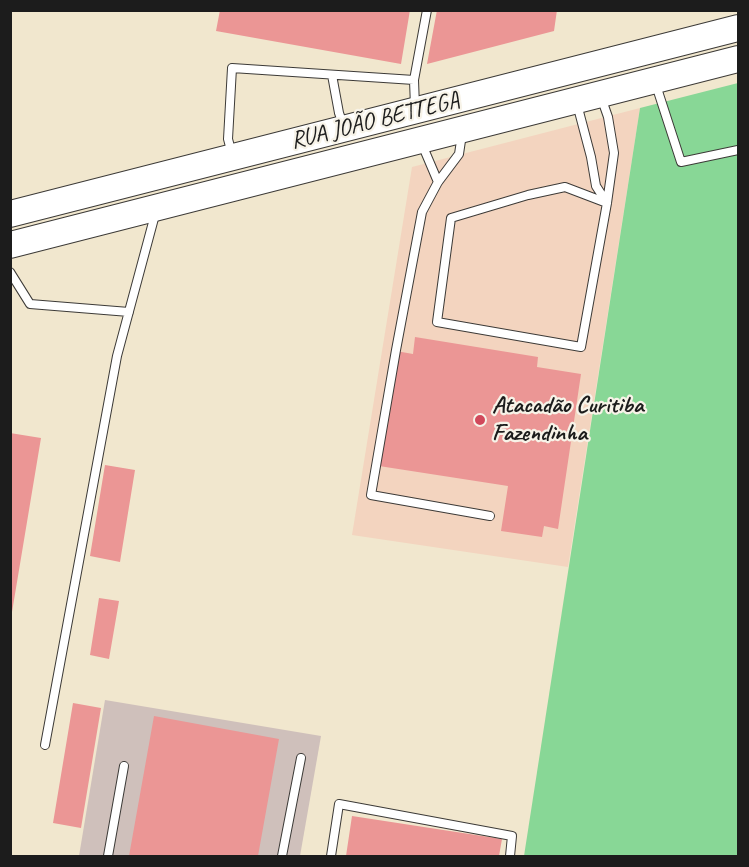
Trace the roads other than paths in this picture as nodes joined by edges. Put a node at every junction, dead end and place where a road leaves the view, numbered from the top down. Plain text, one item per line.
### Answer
1 (427, 10) edge
2 (738, 28) edge
3 (738, 59) edge
4 (332, 75) junction
5 (414, 80) junction
6 (655, 81) junction
7 (601, 95) junction
8 (576, 101) junction
9 (416, 111) junction
10 (344, 129) junction
11 (463, 130) junction
12 (420, 141) junction
13 (738, 150) edge
14 (232, 157) junction
15 (152, 178) junction
16 (438, 182) junction
17 (607, 203) junction
18 (157, 208) junction
19 (10, 214) edge
20 (10, 246) edge
21 (10, 272) edge
22 (129, 312) junction
23 (490, 516) dead end
24 (45, 745) dead end
25 (301, 758) dead end
26 (124, 766) dead end
27 (108, 856) edge
28 (282, 856) edge
29 (331, 856) edge
30 (510, 856) edge

1 - 5 lane
2 - 9 main road, RUA JOÃO BETTEGA
3 - 6 main road, RUA JOÃO BETTEGA
4 - 5 lane
4 - 10 lane
4 - 14 lane
5 - 9 lane
6 - 7 main road, RUA JOÃO BETTEGA
6 - 13 lane
7 - 8 main road, RUA JOÃO BETTEGA
7 - 17 lane
8 - 11 main road, RUA JOÃO BETTEGA
8 - 17 lane
9 - 10 main road, RUA JOÃO BETTEGA
10 - 14 main road, RUA JOÃO BETTEGA
11 - 12 main road, RUA JOÃO BETTEGA
11 - 16 lane
12 - 16 lane
12 - 18 main road, RUA JOÃO BETTEGA
14 - 15 main road, RUA JOÃO BETTEGA
15 - 18 main road
15 - 19 main road, RUA JOÃO BETTEGA
16 - 23 lane
17 - 17 lane
18 - 20 main road, RUA JOÃO BETTEGA
18 - 22 lane
21 - 22 lane
22 - 24 lane
25 - 28 lane
26 - 27 lane
29 - 30 lane

